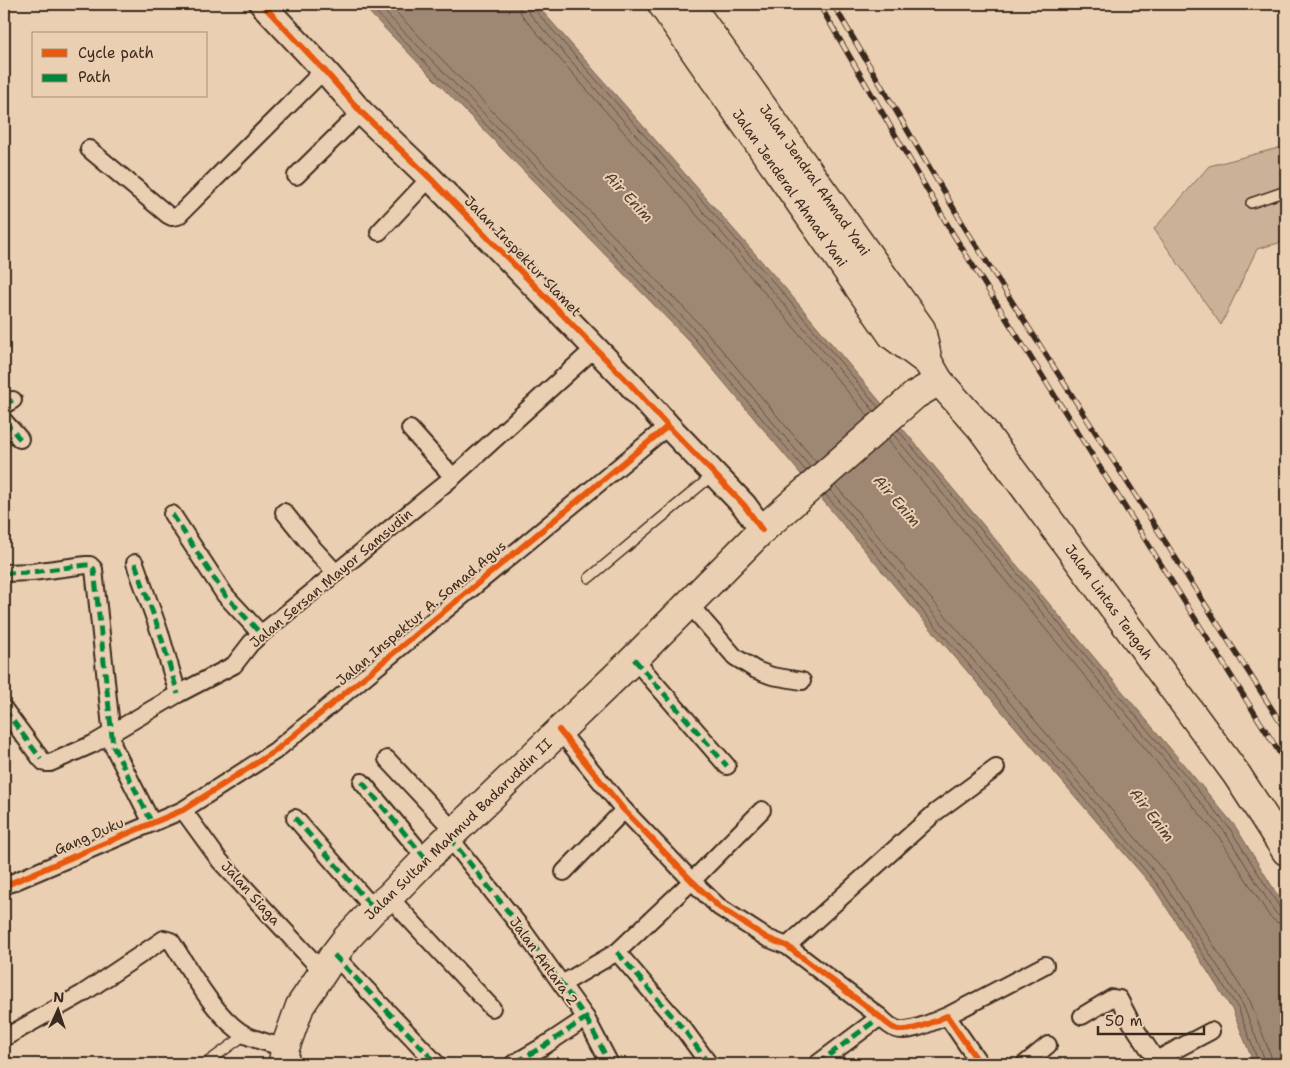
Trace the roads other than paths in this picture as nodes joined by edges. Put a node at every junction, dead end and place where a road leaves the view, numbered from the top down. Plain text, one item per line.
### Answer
1 (262, 4) edge
2 (662, 4) edge
3 (689, 4) edge
4 (324, 70) junction
5 (361, 112) junction
6 (89, 149) dead end
7 (296, 176) dead end
8 (430, 178) junction
9 (1286, 191) edge
10 (1250, 204) dead end
11 (379, 232) dead end
12 (595, 348) junction
13 (934, 371) junction
14 (4, 421) edge
15 (668, 426) junction
16 (410, 429) dead end
17 (20, 439) dead end
18 (715, 473) junction
19 (453, 477) junction
20 (284, 512) dead end
21 (172, 514) dead end
22 (762, 530) junction
23 (135, 563) dead end
24 (4, 573) edge
25 (336, 573) junction
26 (590, 578) dead end
27 (689, 604) junction
28 (261, 634) junction
29 (634, 659) junction
30 (802, 681) dead end
31 (178, 694) junction
32 (4, 709) edge
33 (559, 730) junction
34 (112, 734) junction
35 (387, 759) dead end
36 (727, 766) dead end
37 (996, 768) dead end
38 (362, 782) dead end
39 (183, 810) junction
40 (624, 810) junction
41 (762, 810) dead end
42 (295, 818) dead end
43 (152, 823) junction
44 (452, 834) junction
45 (1286, 851) edge
46 (426, 859) junction
47 (564, 872) dead end
48 (692, 882) junction
49 (4, 886) edge
50 (382, 903) junction
51 (787, 946) junction
52 (617, 952) junction
53 (329, 964) junction
54 (1044, 965) dead end
55 (562, 984) junction
56 (492, 1008) dead end
57 (947, 1016) junction
58 (1082, 1016) dead end
59 (880, 1017) junction
60 (586, 1018) junction
61 (1211, 1031) dead end
62 (245, 1035) junction
63 (4, 1038) edge
64 (1048, 1045) dead end
65 (284, 1056) edge
66 (1153, 1062) edge
67 (205, 1064) edge
68 (437, 1064) edge
69 (513, 1064) edge
70 (610, 1064) edge
71 (709, 1064) edge
72 (817, 1064) edge
73 (980, 1064) edge
74 (1024, 1064) edge

1 - 4 street, Jalan Inspektur Slamet
2 - 13 highway, Jalan Jenderal Ahmad Yani
3 - 13 highway, Jalan Jendral Ahmad Yani
4 - 5 street, Jalan Inspektur Slamet
4 - 6 street
5 - 7 street
5 - 8 street, Jalan Inspektur Slamet
8 - 11 street
8 - 12 street, Jalan Inspektur Slamet
9 - 10 lane
12 - 15 street, Jalan Inspektur Slamet
12 - 19 street, Jalan Sersan Mayor Samsudin
13 - 22 highway, Jalan Sultan Mahmud Badaruddin II
13 - 45 highway, Jalan Lintas Tengah
14 - 17 street
15 - 18 street, Jalan Inspektur Slamet
15 - 39 street, Jalan Inspektur A. Somad Agus
16 - 19 street
18 - 22 street, Jalan Inspektur Slamet
18 - 26 lane
19 - 25 street, Jalan Sersan Mayor Samsudin
20 - 25 street
21 - 28 street
22 - 27 highway, Jalan Sultan Mahmud Badaruddin II
23 - 31 street
24 - 34 street
25 - 28 street, Jalan Sersan Mayor Samsudin
27 - 29 highway, Jalan Sultan Mahmud Badaruddin II
27 - 30 street
28 - 31 street, Jalan Sersan Mayor Samsudin
29 - 33 highway, Jalan Sultan Mahmud Badaruddin II
29 - 36 street
31 - 34 street, Jalan Sersan Mayor Samsudin
32 - 34 street, Jalan Sersan Mayor Samsudin
33 - 40 street
33 - 44 highway, Jalan Sultan Mahmud Badaruddin II
34 - 43 street
35 - 44 street, Jalan Antara 2
37 - 51 street
38 - 46 street
39 - 43 street, Gang Duku
39 - 53 street, Jalan Siaga
40 - 47 street
40 - 48 street
41 - 48 street
42 - 50 street
43 - 49 street, Gang Duku
44 - 46 highway, Jalan Sultan Mahmud Badaruddin II
44 - 55 street, Jalan Antara 2
46 - 50 highway, Jalan Sultan Mahmud Badaruddin II
48 - 51 street
48 - 52 street
50 - 53 highway, Jalan Sultan Mahmud Badaruddin II
50 - 56 street
51 - 59 street
52 - 55 street
52 - 71 street
53 - 65 highway, Jalan Sultan Mahmud Badaruddin II
53 - 68 street, Jalan Siaga
54 - 57 street
55 - 60 street, Jalan Antara 2
57 - 59 street
57 - 73 street
58 - 66 street
59 - 72 street
60 - 69 street, Jalan Antara 2
60 - 70 street
61 - 66 street
62 - 63 street
62 - 65 street
62 - 67 lane
64 - 74 street

